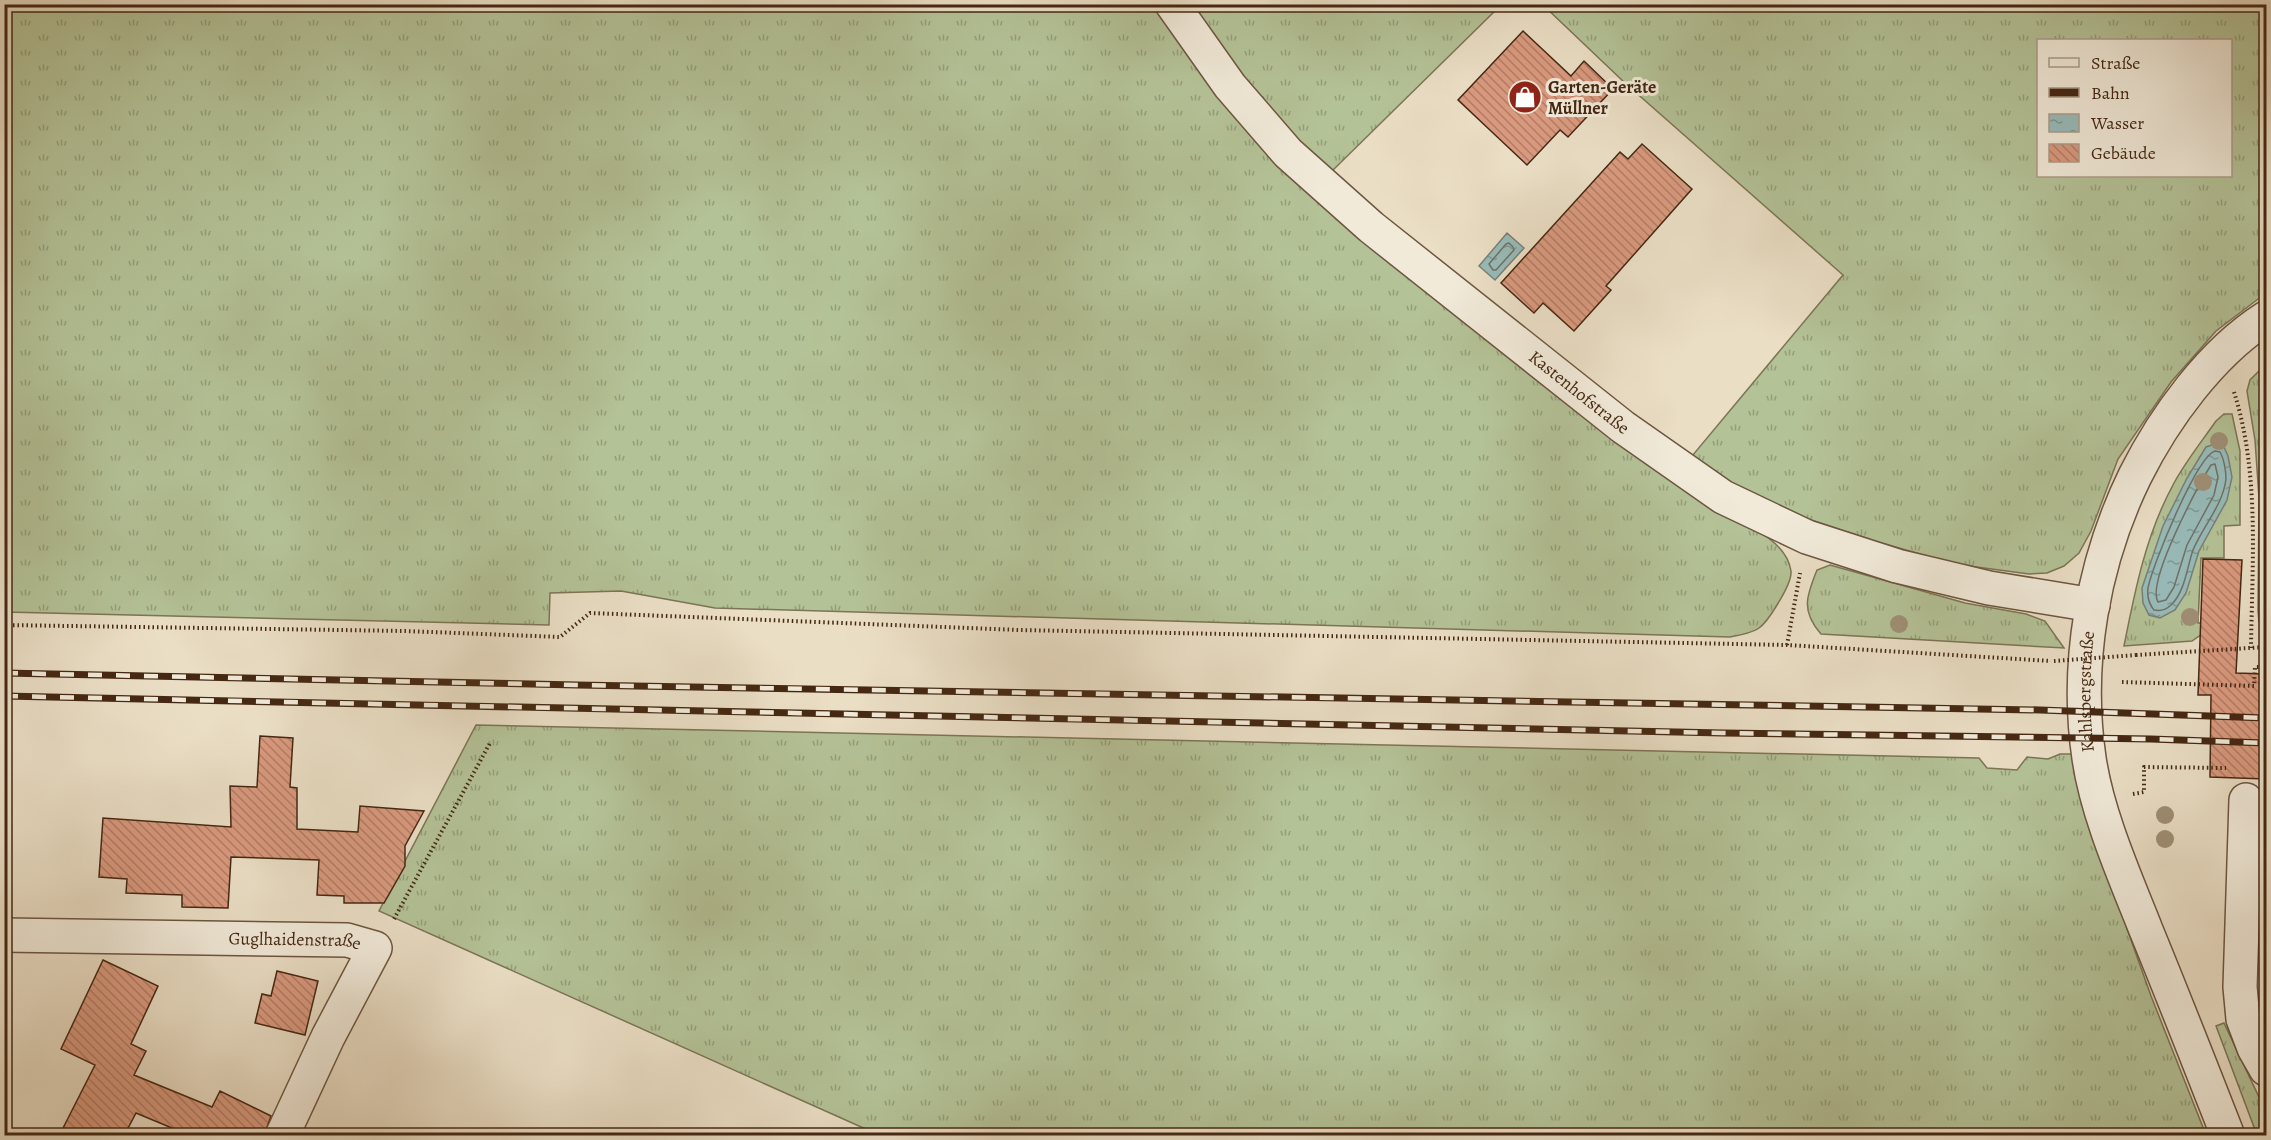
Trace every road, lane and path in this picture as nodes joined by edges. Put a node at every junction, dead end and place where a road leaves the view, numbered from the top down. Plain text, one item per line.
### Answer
1 (1172, 4) edge
2 (2266, 318) edge
3 (2226, 394) dead end
4 (1806, 537) junction
5 (2093, 605) junction
6 (4, 625) edge
7 (1788, 645) junction
8 (2266, 647) edge
9 (2251, 648) junction
10 (2120, 649) dead end
11 (2120, 660) dead end
12 (2266, 667) edge
13 (2118, 682) dead end
14 (490, 743) dead end
15 (2210, 768) dead end
16 (2130, 785) dead end
17 (2132, 794) junction
18 (2246, 800) dead end
19 (2135, 805) dead end
20 (4, 935) edge
21 (375, 948) junction
22 (2266, 1069) edge
23 (282, 1136) edge
24 (2228, 1136) edge

1 - 4 street, Kastenhofstraße
2 - 5 street, Kahlspergstraße
3 - 9 path
4 - 5 street, Kastenhofstraße
4 - 7 path
5 - 24 street, Kahlspergstraße
6 - 7 path
7 - 9 path, bridge
8 - 9 path
10 - 11 path
12 - 13 path
14 - 21 path
15 - 17 path
16 - 17 path
17 - 19 path
18 - 22 street
20 - 21 street, Guglhaidenstraße
21 - 23 street, Guglhaidenstraße

